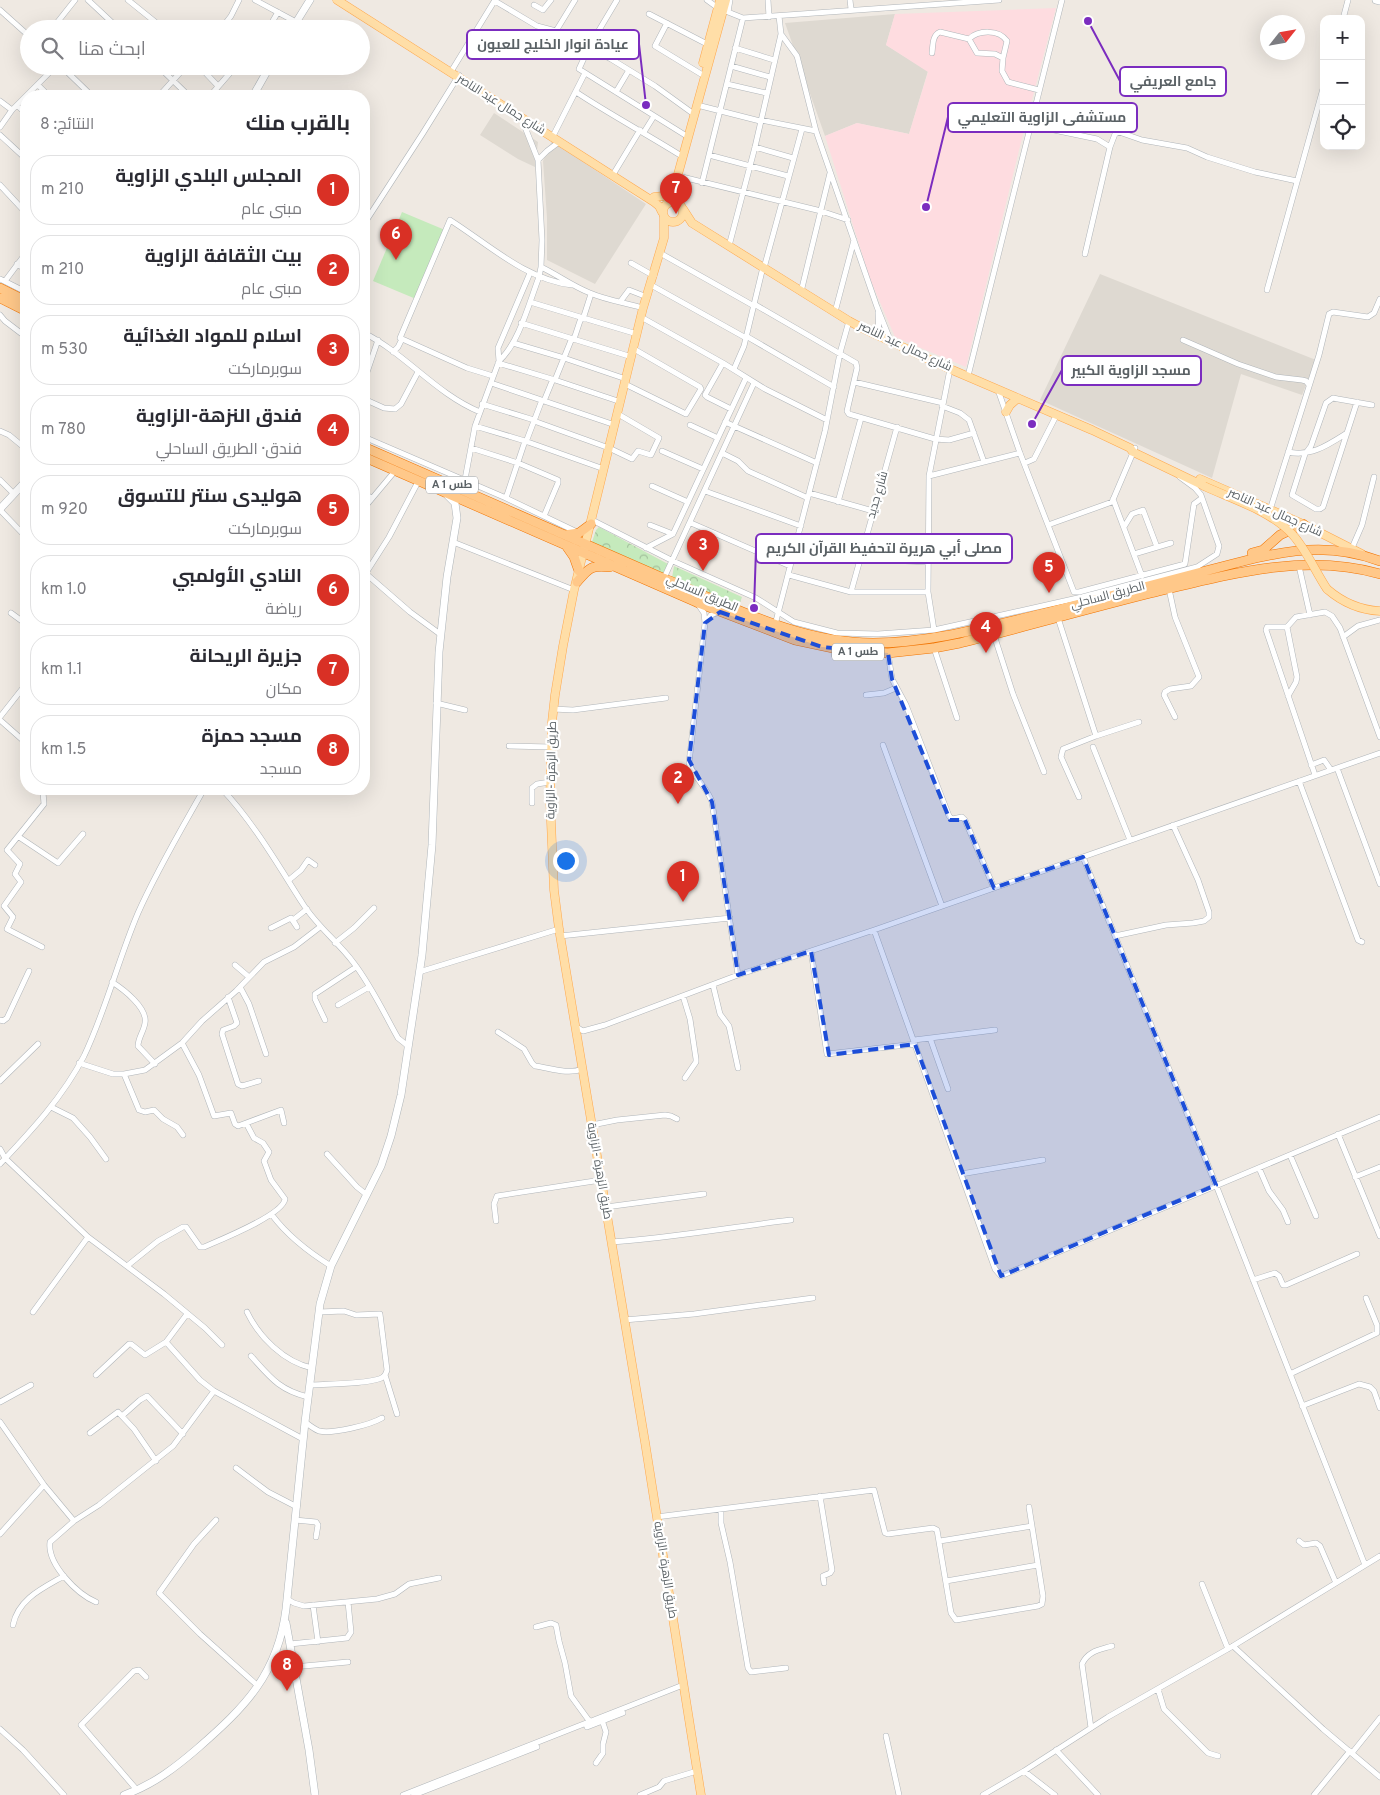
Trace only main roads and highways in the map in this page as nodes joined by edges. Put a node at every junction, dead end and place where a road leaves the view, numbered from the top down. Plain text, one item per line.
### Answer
1 (310, 0) edge
2 (337, 0) edge
3 (345, 0) edge
4 (720, 0) edge
5 (726, 0) edge
6 (1376, 0) edge
7 (1380, 1) edge
8 (723, 10) junction
9 (297, 20) edge
10 (369, 20) edge
11 (370, 21) edge
12 (456, 74) junction
13 (265, 75) edge
14 (256, 90) edge
15 (555, 138) junction
16 (670, 190) junction
17 (654, 197) junction
18 (666, 204) junction
19 (681, 207) junction
20 (663, 215) junction
21 (677, 221) junction
22 (692, 223) junction
23 (664, 238) junction
24 (2, 283) edge
25 (20, 296) edge
26 (0, 298) edge
27 (20, 308) edge
28 (1018, 398) junction
29 (1006, 412) road end
30 (370, 449) edge
31 (1132, 450) junction
32 (370, 460) edge
33 (20, 488) edge
34 (444, 492) junction
35 (473, 505) junction
36 (0, 509) edge
37 (457, 518) junction
38 (591, 522) junction
39 (1303, 524) junction
40 (562, 534) junction
41 (565, 545) junction
42 (585, 549) junction
43 (1264, 550) junction
44 (1285, 552) junction
45 (1365, 555) junction
46 (1380, 560) edge
47 (1222, 567) junction
48 (619, 568) junction
49 (579, 571) junction
50 (1380, 574) edge
51 (576, 586) junction
52 (1380, 610) edge
53 (286, 1617) junction
54 (277, 1649) junction
55 (291, 1652) junction
56 (272, 1663) junction
57 (290, 1665) junction
58 (124, 1795) edge
59 (315, 1795) edge
60 (701, 1795) edge

1 - 9 main road
2 - 10 main road, شارع جمال عبد الناصر
3 - 12 main road, شارع جمال عبد الناصر
4 - 8 main road
5 - 8 main road
6 - 7 main road
8 - 16 main road
8 - 19 main road
11 - 12 main road, شارع جمال عبد الناصر
12 - 15 main road, شارع جمال عبد الناصر
13 - 14 main road
15 - 17 main road, شارع جمال عبد الناصر
15 - 20 main road, شارع جمال عبد الناصر
16 - 17 main road
16 - 18 main road
17 - 18 main road, شارع جمال عبد الناصر
18 - 19 main road
18 - 20 main road
19 - 21 main road
19 - 22 main road, شارع جمال عبد الناصر
20 - 21 main road
20 - 23 main road
21 - 22 main road, شارع جمال عبد الناصر
21 - 23 main road
22 - 28 main road, شارع جمال عبد الناصر
23 - 38 main road, طريق الزهرة -الزاوية
24 - 25 highway
26 - 27 highway
28 - 29 main road
28 - 31 main road, شارع جمال عبد الناصر
30 - 40 highway, الطريق الساحلي / A 1 طس
31 - 39 main road, شارع جمال عبد الناصر
31 - 52 main road, شارع جمال عبد الناصر, bridge
32 - 34 highway, الطريق الساحلي / A 1 طس
33 - 36 main road
34 - 35 highway, الطريق الساحلي / A 1 طس
34 - 37 main road
35 - 37 main road
35 - 41 highway, الطريق الساحلي / A 1 طس
37 - 53 main road
38 - 40 highway
38 - 42 main road, طريق الزهرة -الزاوية
39 - 43 highway
39 - 45 main road, شارع جمال عبد الناصر
40 - 42 highway, الطريق الساحلي / A 1 طس
41 - 42 highway, الطريق الساحلي / A 1 طس
41 - 49 highway
42 - 47 highway, الطريق الساحلي / A 1 طس
42 - 48 highway, الطريق الساحلي / A 1 طس
42 - 49 main road, طريق الزهرة -الزاوية
43 - 44 highway
43 - 47 highway
44 - 45 highway, الطريق الساحلي / A 1 طس
44 - 47 highway, الطريق الساحلي / A 1 طس
45 - 46 highway, الطريق الساحلي / A 1 طس
48 - 50 highway, الطريق الساحلي / A 1 طس
48 - 51 highway
49 - 51 main road, طريق الزهرة -الزاوية
51 - 60 main road, طريق الزهرة -الزاوية
53 - 54 main road
53 - 55 main road
54 - 55 main road
54 - 56 main road
54 - 57 main road
55 - 57 main road
56 - 57 main road
56 - 58 main road
57 - 59 main road

